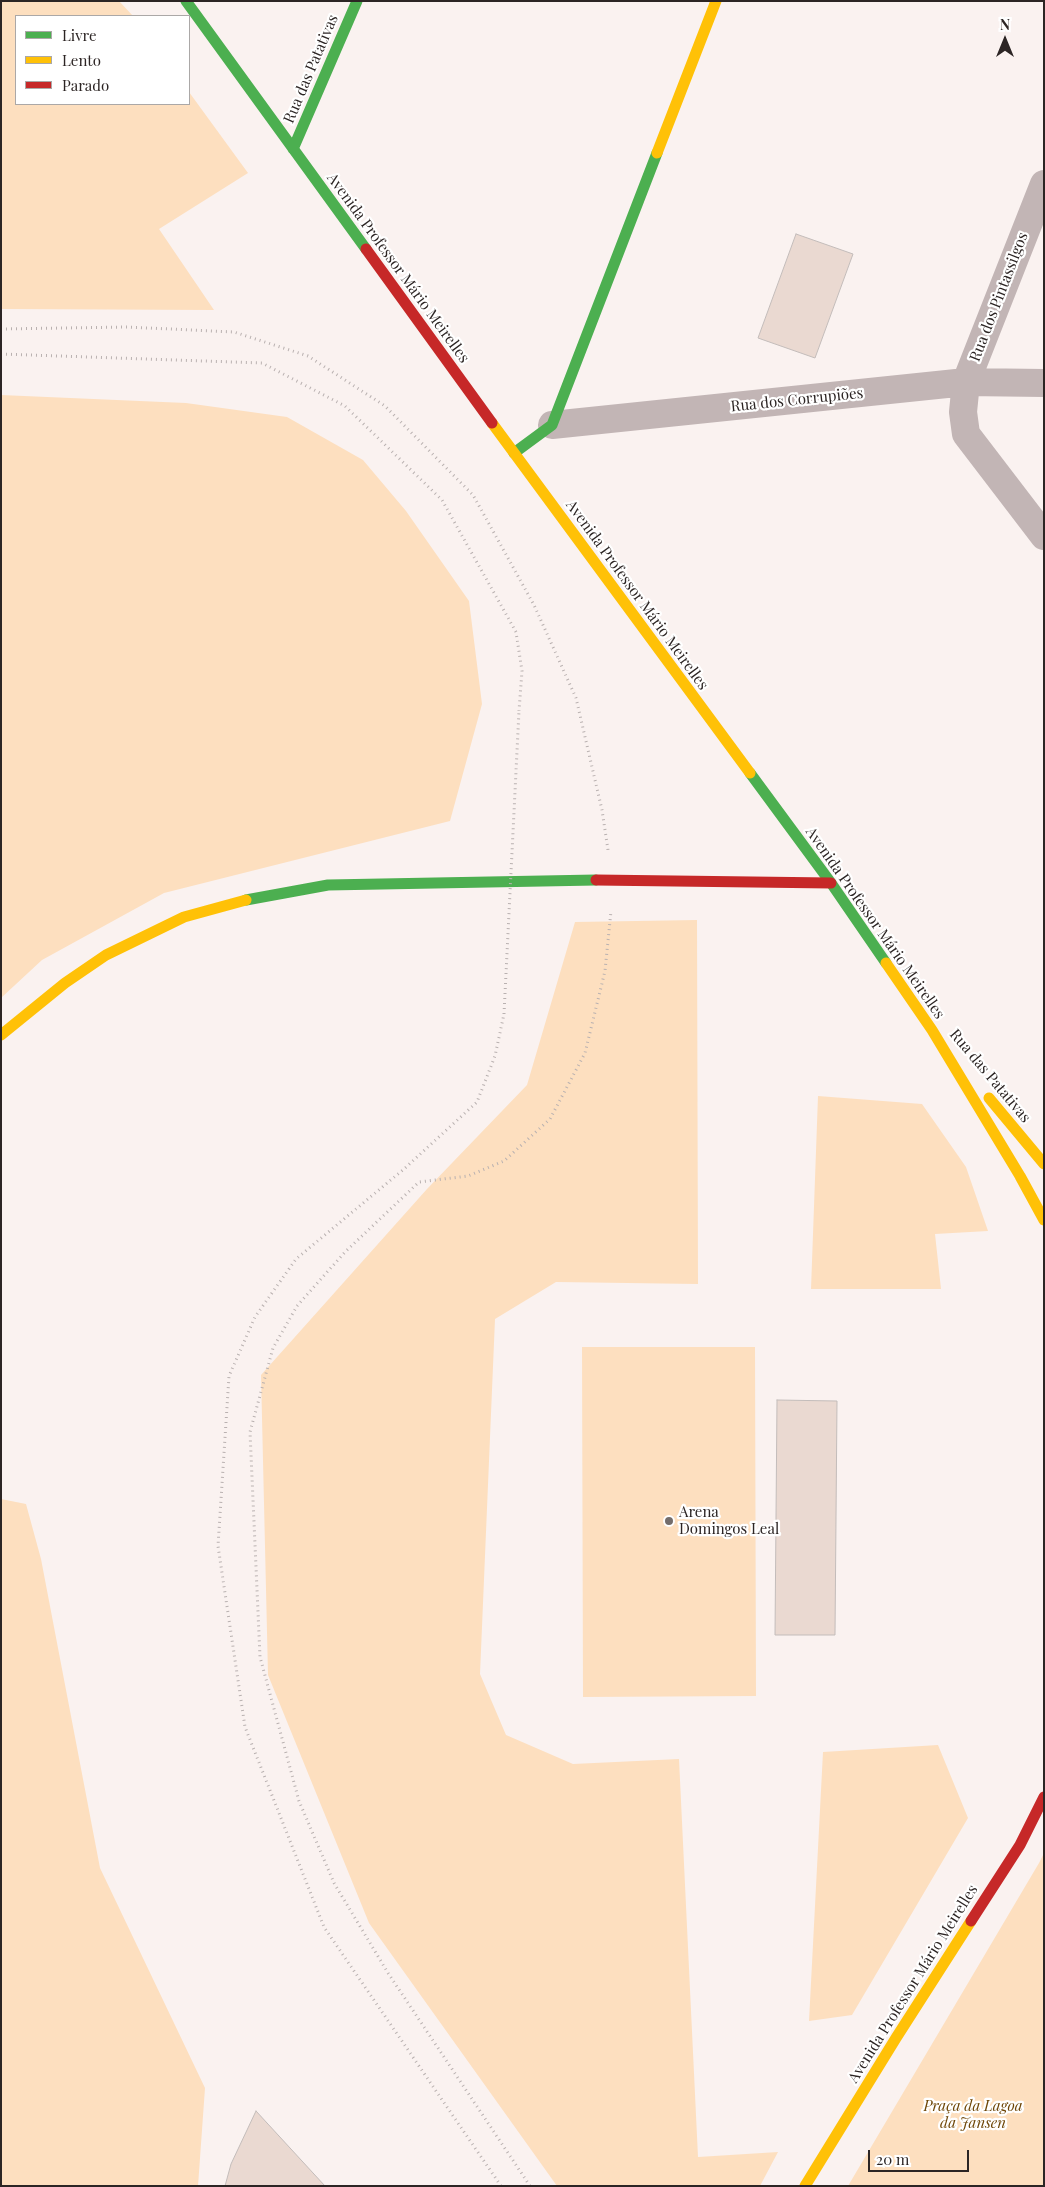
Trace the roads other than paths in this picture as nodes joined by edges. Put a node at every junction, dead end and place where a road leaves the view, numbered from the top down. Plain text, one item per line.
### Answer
1 (186, 1) edge
2 (357, 1) edge
3 (716, 1) edge
4 (293, 149) junction
5 (1044, 184) edge
6 (966, 382) junction
7 (1044, 383) edge
8 (552, 425) junction
9 (514, 453) junction
10 (1044, 536) edge
11 (831, 883) junction
12 (932, 1030) junction
13 (1, 1035) edge
14 (1044, 1164) edge
15 (1044, 1220) edge
16 (1044, 1797) edge
17 (805, 2186) edge

1 - 4 main road, Avenida Professor Mário Meirelles
2 - 4 main road, Rua das Patativas
3 - 8 main road
4 - 9 main road, Avenida Professor Mário Meirelles
5 - 6 street, Rua dos Pintassilgos
6 - 7 street, Rua dos Corrupiões
6 - 8 street, Rua dos Corrupiões
6 - 10 street, Rua dos Pintassilgos
8 - 9 main road
9 - 11 main road, Avenida Professor Mário Meirelles
11 - 12 main road, Avenida Professor Mário Meirelles
11 - 13 main road
12 - 14 main road, Rua das Patativas
12 - 15 main road, Avenida Professor Mário Meirelles
16 - 17 main road, Avenida Professor Mário Meirelles

